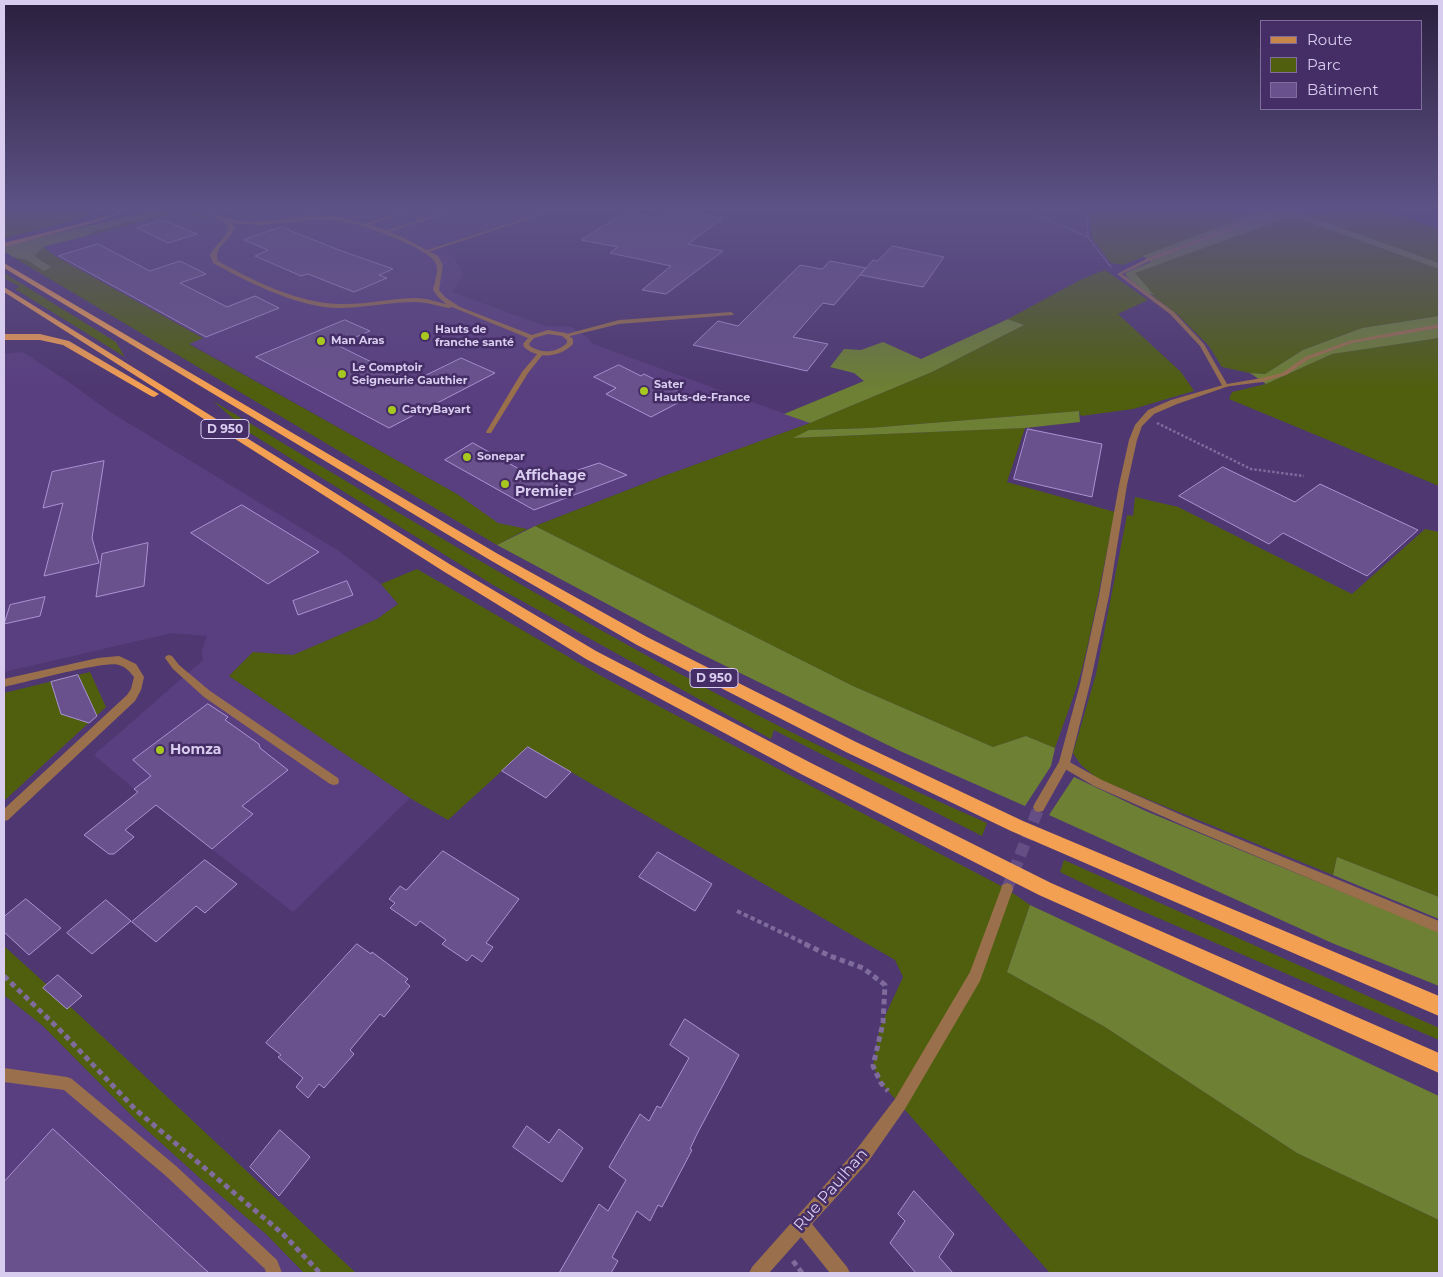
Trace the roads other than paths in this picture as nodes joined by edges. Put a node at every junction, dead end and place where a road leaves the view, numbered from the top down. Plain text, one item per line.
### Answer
1 (13, 271) edge
2 (17, 271) edge
3 (230, 271) edge
4 (439, 271) edge
5 (1126, 271) edge
6 (25, 278) junction
7 (436, 288) junction
8 (4, 289) edge
9 (412, 300) junction
10 (458, 308) junction
11 (731, 314) dead end
12 (1439, 326) edge
13 (566, 335) junction
14 (532, 336) junction
15 (4, 337) edge
16 (541, 353) junction
17 (1225, 386) junction
18 (489, 432) dead end
19 (239, 437) junction
20 (169, 658) dead end
21 (4, 683) edge
22 (1064, 763) junction
23 (334, 781) dead end
24 (1039, 807) tunnel mouth
25 (4, 816) edge
26 (1007, 889) tunnel mouth
27 (1439, 927) edge
28 (1439, 1006) edge
29 (1439, 1063) edge
30 (4, 1075) edge
31 (802, 1225) junction
32 (274, 1273) edge
33 (758, 1273) edge
34 (841, 1273) edge

1 - 6 highway, D 950
2 - 6 highway
3 - 9 street
4 - 7 street
5 - 17 lane
6 - 28 highway, D 950
7 - 9 street
7 - 10 street
8 - 19 highway, D 950
9 - 10 street
10 - 14 street
11 - 13 lane
12 - 17 lane
13 - 14 street
13 - 16 street
14 - 16 street
15 - 19 highway
16 - 18 lane
17 - 22 street
19 - 29 highway, D 950
20 - 23 lane
21 - 25 street
22 - 24 street
22 - 27 lane
26 - 31 street, Rue Paulhan
30 - 32 lane
31 - 33 street, Rue Paulhan
31 - 34 street

